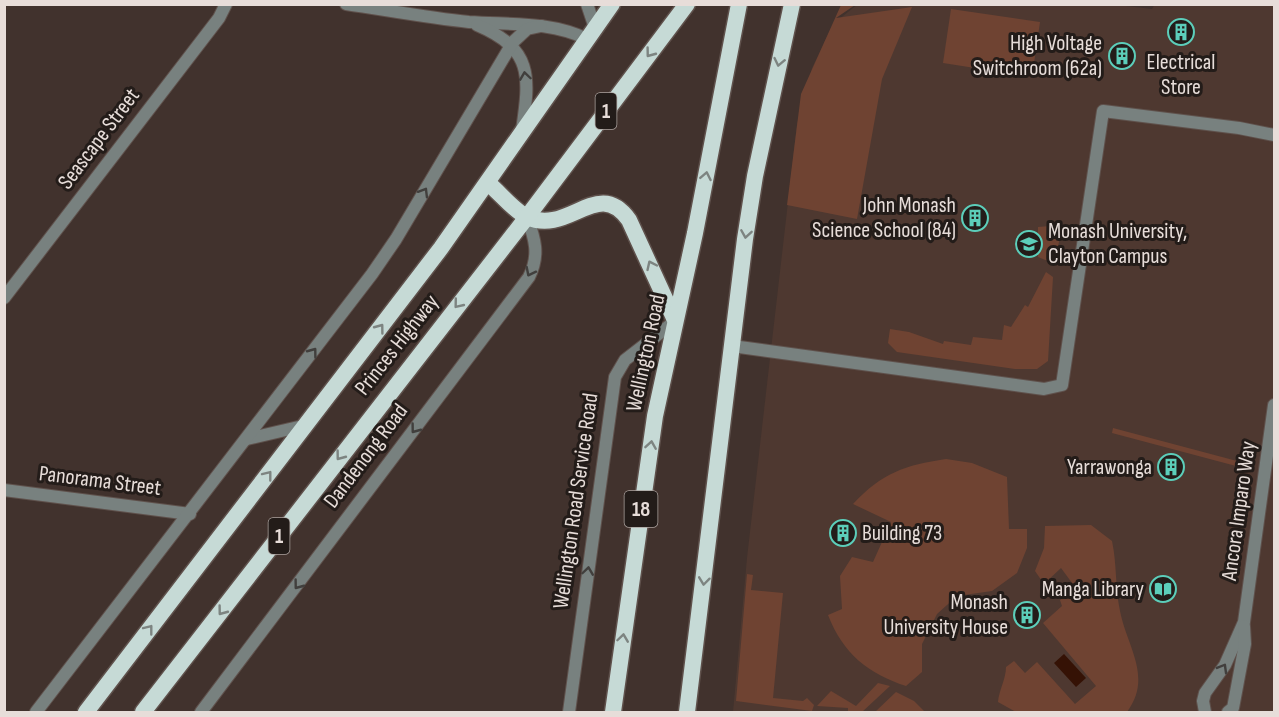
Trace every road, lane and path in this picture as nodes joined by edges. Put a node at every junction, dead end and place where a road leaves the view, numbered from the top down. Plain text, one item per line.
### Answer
1 (226, 4) edge
2 (346, 4) edge
3 (587, 4) edge
4 (612, 4) edge
5 (687, 4) edge
6 (739, 4) edge
7 (794, 7) edge
8 (469, 22) junction
9 (541, 26) junction
10 (591, 33) junction
11 (511, 45) junction
12 (521, 134) junction
13 (1275, 135) edge
14 (488, 183) junction
15 (527, 217) junction
16 (4, 298) edge
17 (674, 320) junction
18 (732, 346) junction
19 (1275, 405) edge
20 (307, 425) junction
21 (247, 439) junction
22 (4, 490) edge
23 (190, 514) junction
24 (1244, 622) junction
25 (36, 712) edge
26 (86, 712) edge
27 (143, 712) edge
28 (201, 712) edge
29 (569, 712) edge
30 (613, 712) edge
31 (687, 712) edge
32 (1205, 712) edge
33 (1228, 712) edge

1 - 16 street, Seascape Street
2 - 8 street
3 - 10 street
4 - 10 highway, 1
5 -> 15 highway, Princes Highway / 1
17 -> 6 highway, Wellington Road / 18
7 -> 18 highway
8 - 9 street
8 - 11 street
9 - 10 street
9 - 11 street
10 - 12 highway, Princes Highway / 1
12 -> 11 street
21 -> 11 street
12 - 14 highway, Princes Highway / 1
13 - 18 street
14 - 15 highway
20 -> 14 highway, Princes Highway / 1
17 -> 15 highway
15 -> 27 highway, Princes Highway / 1
15 -> 28 street, Dandenong Road
29 -> 17 street, Wellington Road Service Road
30 -> 17 highway, Wellington Road / 18
18 -> 31 highway
19 - 24 street, Ancora Imparo Way
20 - 21 street
26 -> 20 highway, Princes Highway / 1
21 - 23 street
22 - 23 street, Panorama Street
23 - 25 street
32 -> 24 street, Ancora Imparo Way
24 - 33 street, Ancora Imparo Way

